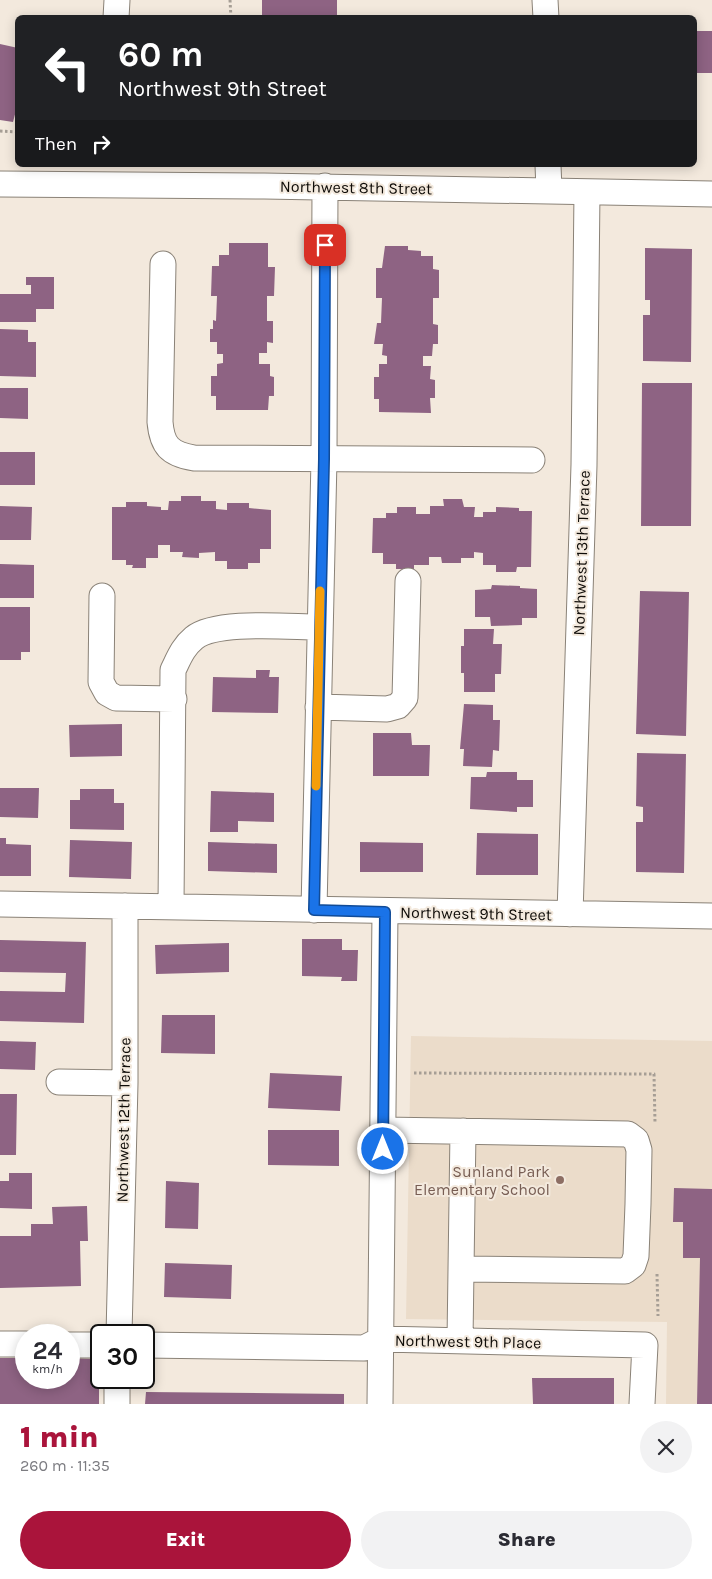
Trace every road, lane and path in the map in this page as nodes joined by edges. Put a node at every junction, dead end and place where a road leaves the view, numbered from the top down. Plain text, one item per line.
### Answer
1 (117, 0) edge
2 (230, 0) edge
3 (545, 0) edge
4 (116, 15) edge
5 (231, 15) edge
6 (546, 15) edge
7 (0, 131) edge
8 (15, 132) edge
9 (548, 167) edge
10 (192, 175) edge
11 (0, 184) edge
12 (325, 186) junction
13 (549, 190) junction
14 (587, 192) junction
15 (712, 194) edge
16 (163, 264) dead end
17 (324, 459) junction
18 (532, 460) dead end
19 (408, 581) dead end
20 (102, 596) dead end
21 (319, 626) junction
22 (174, 700) junction
23 (318, 707) junction
24 (0, 904) edge
25 (125, 906) junction
26 (171, 906) junction
27 (314, 910) junction
28 (385, 912) junction
29 (570, 914) junction
30 (712, 916) edge
31 (59, 1082) dead end
32 (125, 1084) junction
33 (383, 1130) junction
34 (463, 1131) junction
35 (461, 1269) junction
36 (119, 1324) edge
37 (382, 1339) junction
38 (460, 1341) junction
39 (0, 1344) edge
40 (15, 1344) edge
41 (155, 1345) edge
42 (117, 1389) edge
43 (117, 1404) edge
44 (380, 1404) edge
45 (642, 1404) edge

1 - 4 street
2 - 5 path
3 - 6 street
7 - 8 path
9 - 13 street
10 - 11 street, Northwest 8th Street
10 - 12 street, Northwest 8th Street
12 - 13 street, Northwest 8th Street
12 - 17 street
13 - 14 street, Northwest 8th Street
14 - 15 street, Northwest 8th Street
14 - 29 street, Northwest 13th Terrace
16 - 17 street
17 - 18 street
17 - 21 street
19 - 23 street
20 - 22 street
21 - 22 street
21 - 23 street
22 - 26 street
23 - 27 street
24 - 25 street, Northwest 9th Street
25 - 26 street, Northwest 9th Street
25 - 32 street, Northwest 12th Terrace
26 - 27 street, Northwest 9th Street
27 - 28 street, Northwest 9th Street
28 - 29 street, Northwest 9th Street
28 - 33 street
29 - 30 street, Northwest 9th Street
31 - 32 street
32 - 36 street, Northwest 12th Terrace
33 - 34 street
33 - 37 street
34 - 35 street
34 - 35 street
35 - 38 street
37 - 38 street, Northwest 9th Place
37 - 41 street, Northwest 9th Place
37 - 44 street
38 - 45 street, Northwest 9th Place
39 - 40 street
42 - 43 street

